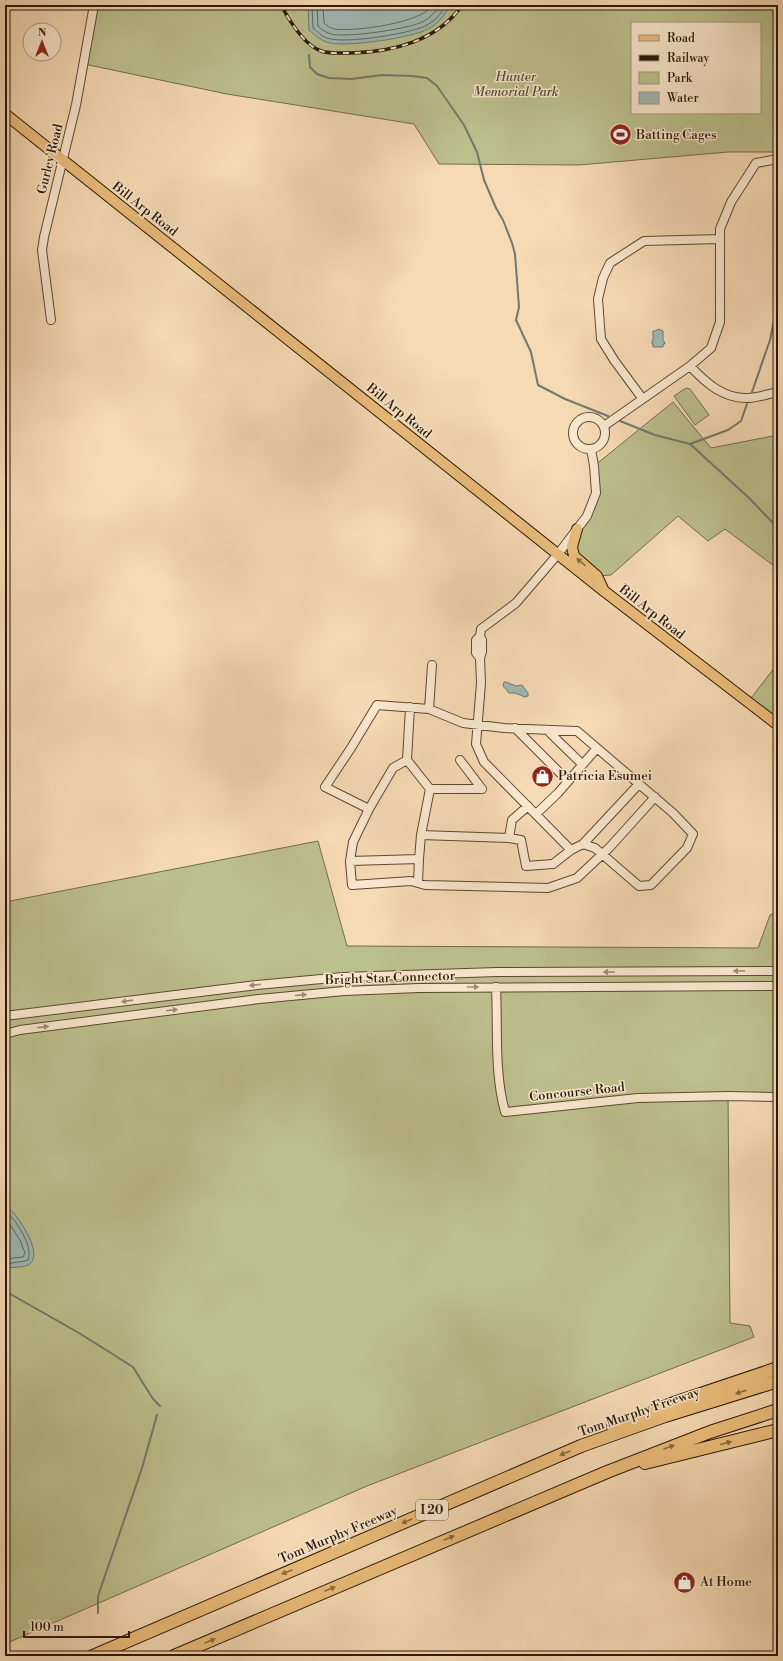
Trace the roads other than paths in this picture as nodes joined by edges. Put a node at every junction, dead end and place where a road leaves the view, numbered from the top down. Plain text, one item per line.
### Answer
1 (94, 5) edge
2 (5, 114) edge
3 (62, 159) junction
4 (778, 159) edge
5 (720, 239) junction
6 (51, 320) dead end
7 (690, 366) junction
8 (778, 392) edge
9 (642, 398) junction
10 (604, 426) junction
11 (591, 449) junction
12 (577, 529) junction
13 (558, 554) junction
14 (604, 591) junction
15 (432, 665) dead end
16 (410, 707) junction
17 (430, 709) junction
18 (478, 725) junction
19 (778, 725) edge
20 (514, 728) junction
21 (547, 730) junction
22 (597, 748) junction
23 (407, 760) junction
24 (460, 760) dead end
25 (582, 764) junction
26 (568, 781) junction
27 (639, 784) junction
28 (430, 789) junction
29 (654, 797) junction
30 (528, 806) junction
31 (369, 809) junction
32 (536, 814) junction
33 (421, 835) junction
34 (509, 838) junction
35 (583, 844) junction
36 (571, 850) junction
37 (602, 854) junction
38 (419, 859) junction
39 (350, 861) junction
40 (418, 883) junction
41 (778, 971) edge
42 (778, 986) edge
43 (496, 987) junction
44 (5, 1016) edge
45 (5, 1034) edge
46 (778, 1097) edge
47 (778, 1368) edge
48 (778, 1381) edge
49 (778, 1410) edge
50 (778, 1430) edge
51 (581, 1446) junction
52 (607, 1472) junction
53 (93, 1656) edge
54 (174, 1656) edge

1 - 3 street, Gurley Road
2 - 3 main road, Bill Arp Road
3 - 6 street, Gurley Road
3 - 13 main road, Bill Arp Road
4 - 5 street
5 - 7 street
5 - 9 street
7 - 8 street
7 - 9 street
9 - 10 street
10 - 11 street
10 - 11 street
11 - 12 street
12 - 13 street
14 -> 12 main road
13 - 14 main road, Bill Arp Road
13 - 18 street
14 - 19 main road, Bill Arp Road
15 - 17 street
16 - 17 street
16 - 23 street
16 - 31 street
17 - 18 street
18 - 20 street
18 - 30 street
20 - 21 street
20 - 26 street
21 - 22 street
21 - 25 street
22 - 25 street
22 - 27 street
23 - 28 street
23 - 31 street
24 - 28 street
25 - 26 street
26 - 32 street
27 - 29 street
27 - 35 street
28 - 33 street
29 - 37 street
29 - 37 street
30 - 32 street
30 - 34 street
31 - 39 street
32 - 36 street
33 - 34 street
33 - 38 street
34 - 36 street
35 - 36 street
35 - 37 street
37 - 40 street
38 - 39 street
38 - 40 street
39 - 40 street
41 -> 44 street, Bright Star Connector
42 - 43 street, Bright Star Connector
45 -> 43 street, Bright Star Connector
43 - 46 street, Concourse Road
47 - 51 highway
48 -> 51 highway, Tom Murphy Freeway / I 20
52 -> 49 highway, I 20
52 -> 50 highway
51 -> 53 highway, Tom Murphy Freeway / I 20
54 -> 52 highway, I 20

